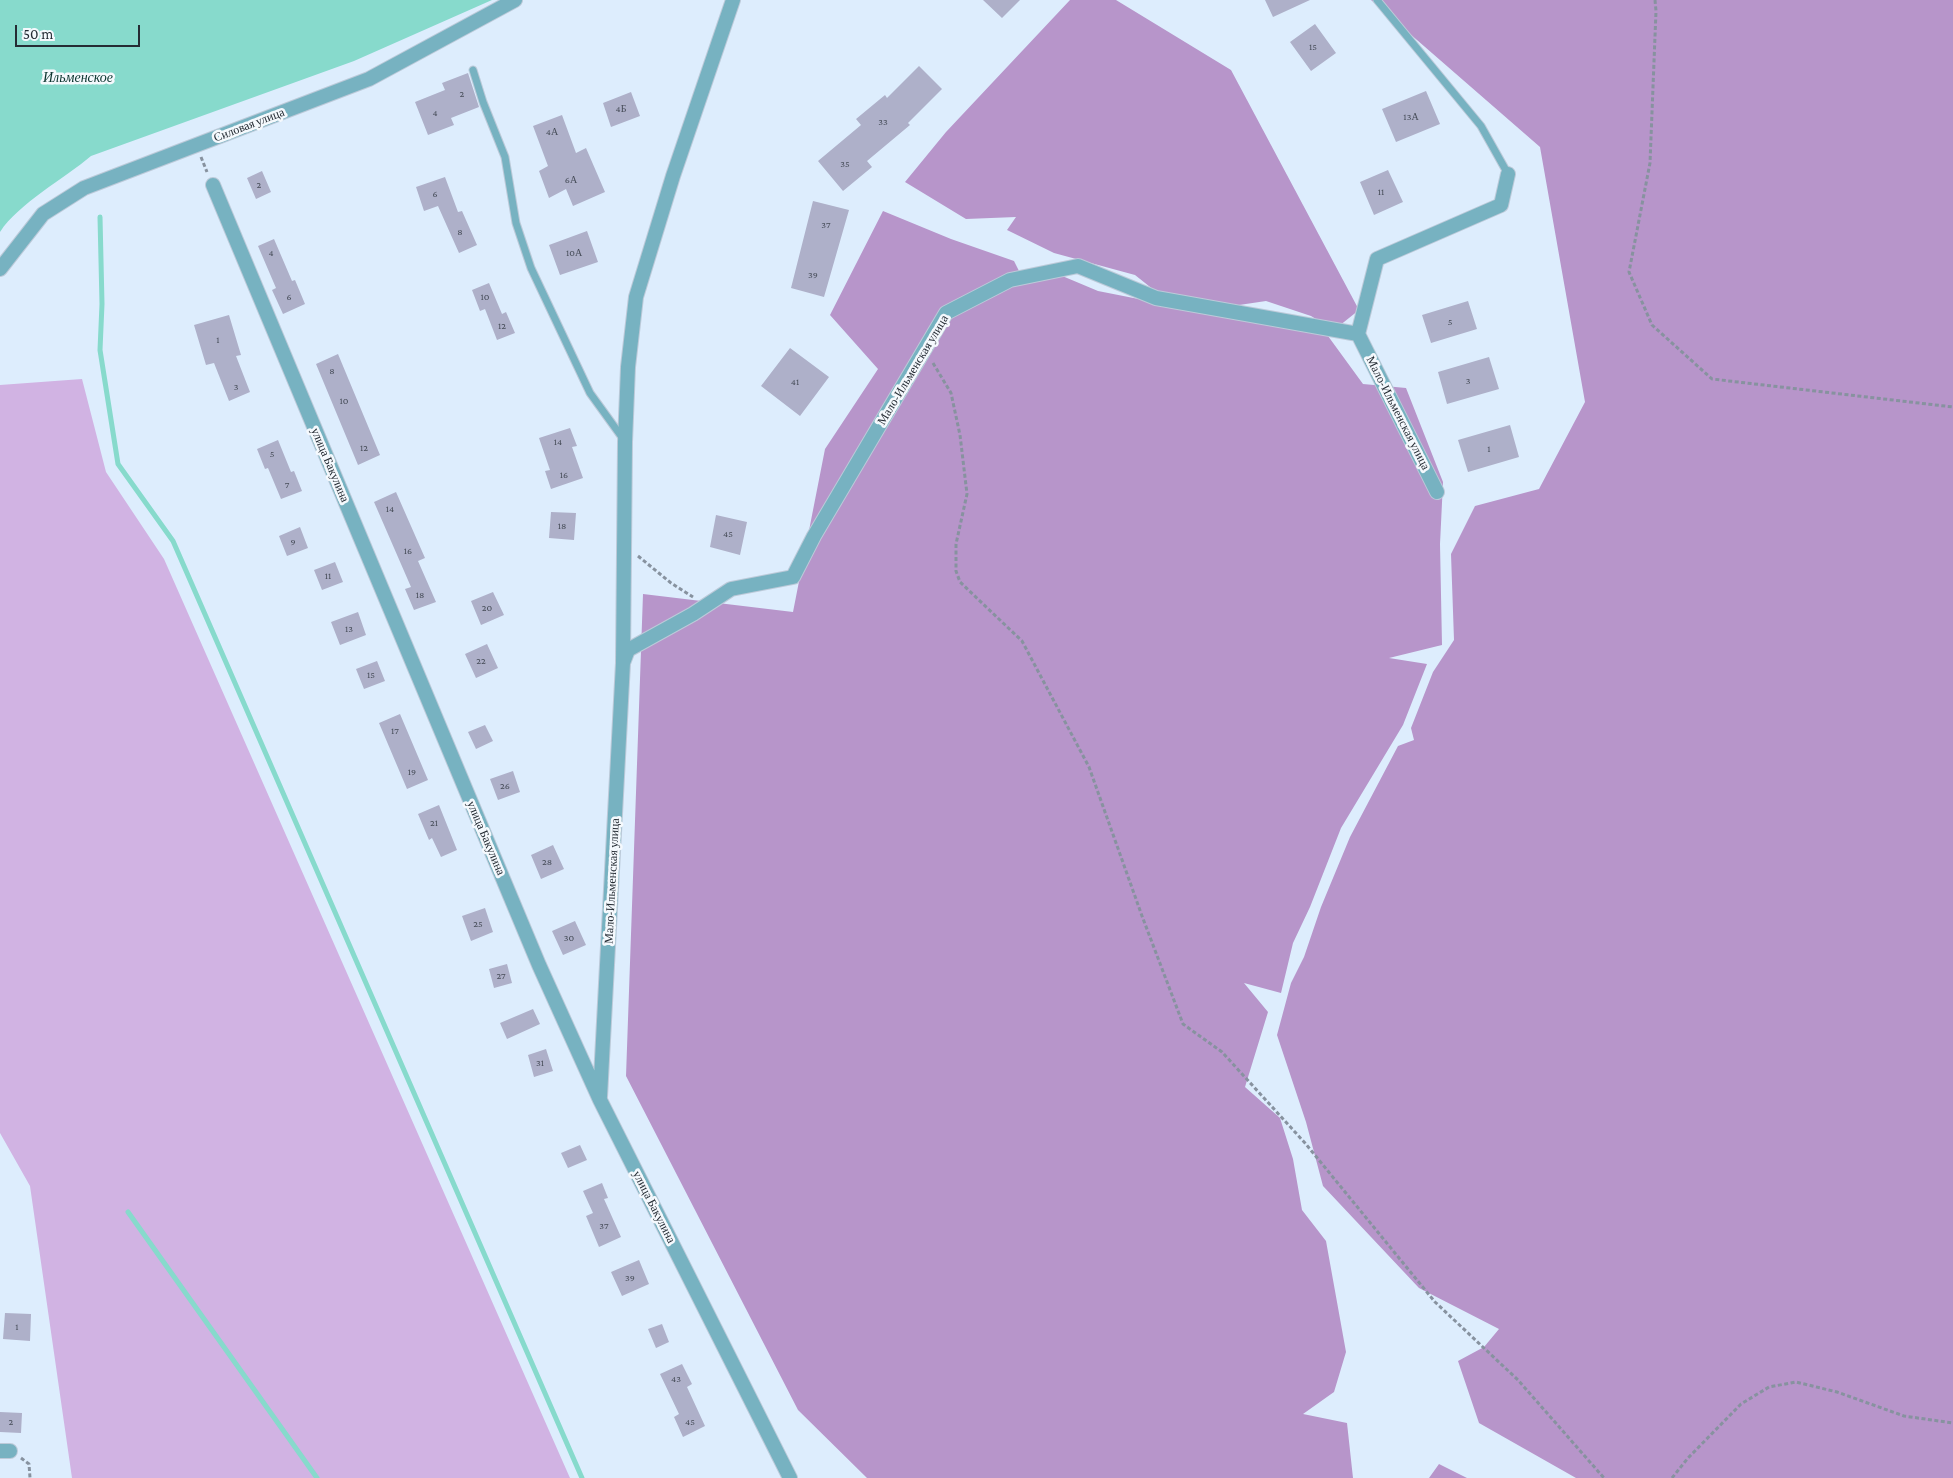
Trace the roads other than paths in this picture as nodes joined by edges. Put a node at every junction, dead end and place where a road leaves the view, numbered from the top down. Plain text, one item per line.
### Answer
1 (514, 0) edge
2 (733, 0) edge
3 (1377, 0) edge
4 (473, 70) dead end
5 (1508, 174) joint
6 (213, 185) road end
7 (0, 269) edge
8 (1358, 334) junction
9 (625, 442) junction
10 (1437, 492) dead end
11 (623, 663) junction
12 (600, 1100) junction
13 (790, 1478) edge

1 - 7 street, Силовая улица
2 - 9 street, Мало-Ильменская улица
3 - 5 lane
4 - 9 lane
5 - 8 street
6 - 12 street, улица Бакулина
8 - 10 street, Мало-Ильменская улица
8 - 11 street, Мало-Ильменская улица
9 - 11 street, Мало-Ильменская улица
11 - 12 street, Мало-Ильменская улица
12 - 13 street, улица Бакулина

